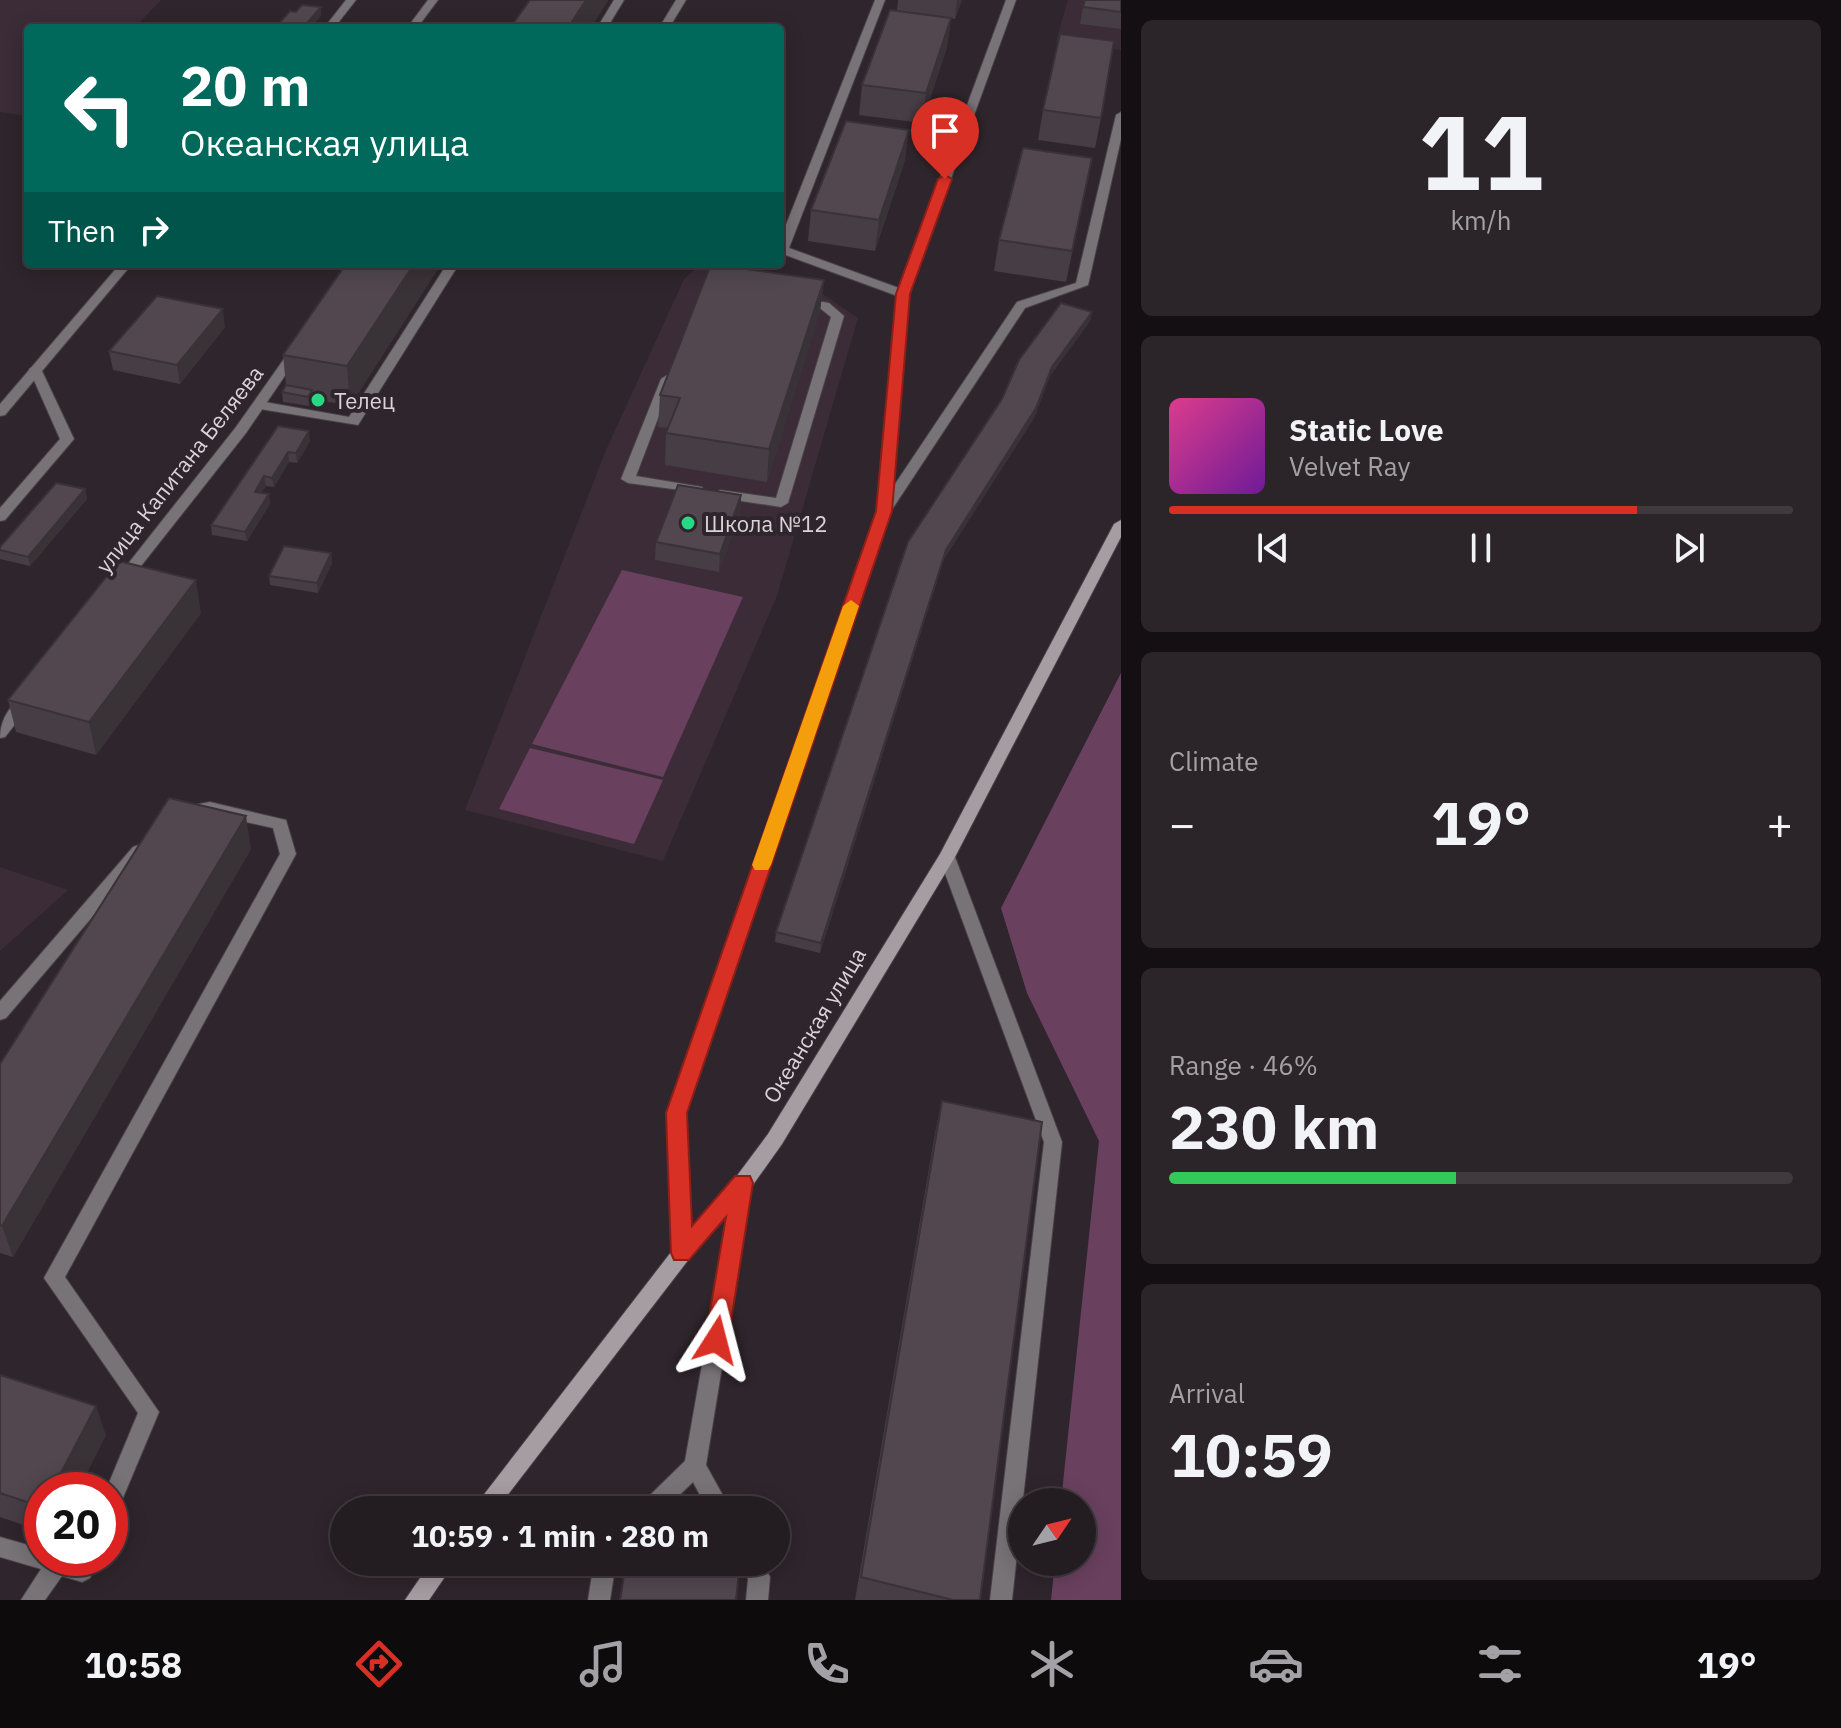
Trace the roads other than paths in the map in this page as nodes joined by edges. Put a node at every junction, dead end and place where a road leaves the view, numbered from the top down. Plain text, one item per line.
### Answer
1 (351, 0) edge
2 (433, 0) edge
3 (619, 0) edge
4 (681, 0) edge
5 (880, 0) edge
6 (1011, 0) edge
7 (332, 24) edge
8 (415, 24) edge
9 (604, 24) edge
10 (666, 24) edge
11 (1121, 115) edge
12 (784, 243) edge
13 (784, 252) edge
14 (123, 268) edge
15 (450, 268) edge
16 (737, 268) edge
17 (718, 291) edge
18 (903, 294) junction
19 (779, 299) edge
20 (303, 341) edge
21 (674, 362) edge
22 (35, 369) junction
23 (259, 405) junction
24 (0, 412) edge
25 (884, 511) junction
26 (0, 517) edge
27 (1121, 524) edge
28 (106, 600) edge
29 (39, 685) edge
30 (0, 733) edge
31 (170, 815) edge
32 (151, 836) edge
33 (947, 857) junction
34 (0, 1013) edge
35 (743, 1183) junction
36 (682, 1253) junction
37 (695, 1466) junction
38 (124, 1472) edge
39 (494, 1496) edge
40 (664, 1496) edge
41 (712, 1496) edge
42 (0, 1547) edge
43 (24, 1555) edge
44 (49, 1576) edge
45 (434, 1576) edge
46 (603, 1576) edge
47 (758, 1576) edge
48 (32, 1600) edge
49 (416, 1600) edge
50 (599, 1600) edge
51 (757, 1600) edge
52 (1001, 1600) edge

1 - 7 street
2 - 8 street
3 - 9 street
4 - 10 street
5 - 12 street
6 - 18 street
11 - 25 street
13 - 18 street
14 - 22 street
15 - 23 street
16 - 17 street
18 - 25 street
19 - 21 street
20 - 23 street, улица Капитана Беляева
22 - 24 street
22 - 26 street
23 - 28 street, улица Капитана Беляева
25 - 36 street
27 - 33 main road, Океанская улица
29 - 30 street
31 - 38 street
32 - 34 street
33 - 35 main road, Океанская улица
33 - 52 street
35 - 36 main road, Океанская улица
35 - 37 street
36 - 39 main road, Океанская улица
37 - 40 street
37 - 41 street
42 - 43 street
44 - 48 street
45 - 49 main road
46 - 50 street
47 - 51 street

